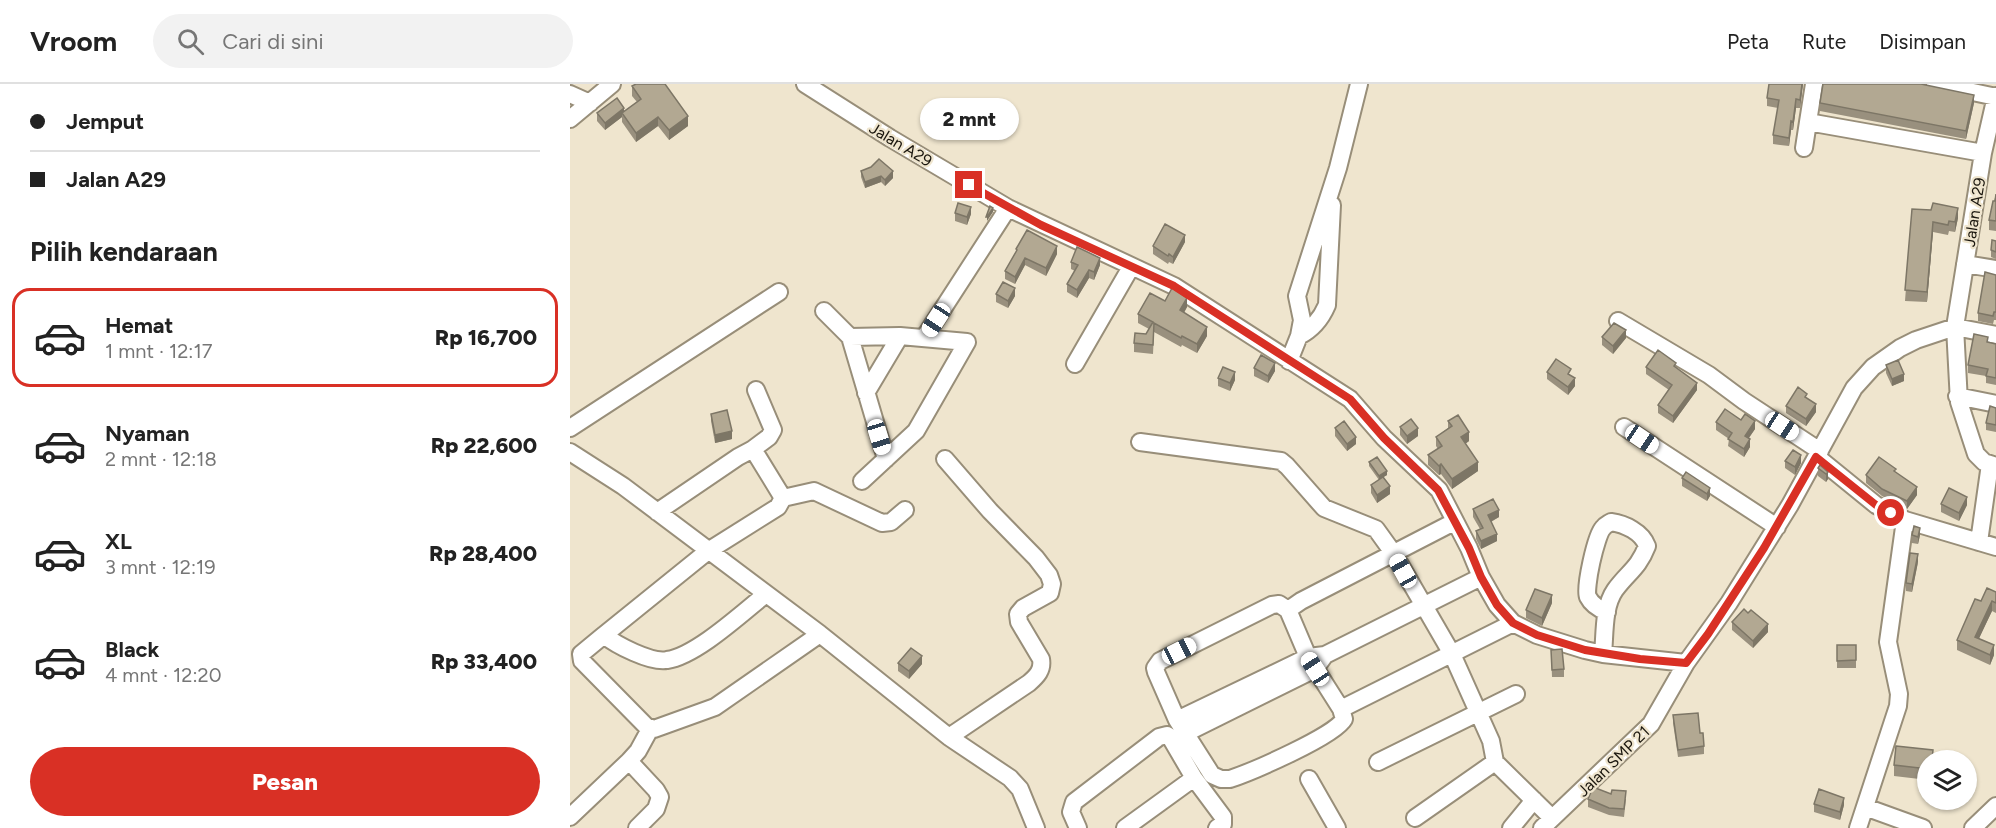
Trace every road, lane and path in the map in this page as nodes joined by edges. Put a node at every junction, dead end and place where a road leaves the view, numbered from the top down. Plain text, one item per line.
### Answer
1 (612, 84) edge
2 (805, 84) edge
3 (1359, 84) edge
4 (1814, 84) edge
5 (1935, 84) edge
6 (570, 94) edge
7 (1996, 97) edge
8 (590, 103) junction
9 (570, 119) edge
10 (1808, 122) junction
11 (1804, 148) dead end
12 (1983, 153) junction
13 (1334, 183) junction
14 (1008, 208) junction
15 (1965, 264) junction
16 (1131, 267) junction
17 (1996, 269) edge
18 (779, 292) dead end
19 (824, 310) dead end
20 (1618, 321) dead end
21 (1955, 327) junction
22 (1996, 335) edge
23 (900, 336) junction
24 (1299, 336) junction
25 (850, 337) junction
26 (924, 338) junction
27 (1288, 361) junction
28 (1075, 363) dead end
29 (756, 390) dead end
30 (866, 393) junction
31 (1957, 396) junction
32 (1996, 404) edge
33 (1624, 427) dead end
34 (570, 428) edge
35 (1140, 442) dead end
36 (753, 449) junction
37 (570, 452) edge
38 (1818, 454) junction
39 (886, 459) junction
40 (945, 459) dead end
41 (1993, 465) edge
42 (862, 481) dead end
43 (783, 498) junction
44 (904, 510) dead end
45 (657, 512) junction
46 (1905, 520) junction
47 (1454, 522) junction
48 (1777, 526) junction
49 (1979, 542) junction
50 (1996, 547) edge
51 (708, 551) junction
52 (1394, 554) junction
53 (1481, 577) junction
54 (766, 594) junction
55 (1422, 605) junction
56 (1288, 610) junction
57 (1607, 612) junction
58 (1513, 623) junction
59 (604, 634) junction
60 (820, 634) junction
61 (1452, 654) junction
62 (1602, 654) junction
63 (1316, 660) junction
64 (1686, 663) junction
65 (1516, 694) dead end
66 (1341, 709) junction
67 (1477, 713) junction
68 (1181, 727) junction
69 (650, 729) junction
70 (949, 736) junction
71 (629, 761) junction
72 (1378, 762) dead end
73 (1495, 762) junction
74 (1194, 778) junction
75 (1309, 779) dead end
76 (1534, 800) junction
77 (1996, 806) edge
78 (1865, 807) junction
79 (570, 817) edge
80 (1415, 818) dead end
81 (1547, 823) edge
82 (637, 828) edge
83 (1036, 828) edge
84 (1078, 828) edge
85 (1125, 828) edge
86 (1217, 828) edge
87 (1337, 828) edge
88 (1511, 828) edge
89 (1857, 828) edge
90 (1923, 828) edge
91 (1973, 828) edge

1 - 8 street
2 - 14 street, Jalan A29
3 - 13 street
4 - 10 street
5 - 7 street
6 - 8 street
7 - 12 street, Jalan A29
8 - 9 street
10 - 11 street
10 - 12 street
12 - 15 street, Jalan A29
13 - 24 street
13 - 24 street
14 - 16 street, Jalan A29
14 - 26 street
15 - 17 street
15 - 21 street, Jalan A29
16 - 27 street, Jalan A29
16 - 28 street
18 - 34 street
19 - 25 street
20 - 38 street
21 - 22 street
21 - 31 street, Jalan A29
21 - 38 street, Jalan SMP 21
23 - 25 street
23 - 26 street
23 - 30 street
24 - 27 street
25 - 30 street
26 - 39 street
27 - 47 street, Jalan A29
29 - 36 street
30 - 39 street
31 - 32 street
31 - 41 street, Jalan A29
33 - 48 street
35 - 52 street
36 - 43 street
36 - 45 street
37 - 45 street
38 - 46 street
38 - 48 street, Jalan SMP 21
39 - 42 street
40 - 70 street
41 - 49 street
43 - 44 street
43 - 51 street
45 - 51 street
46 - 49 street
46 - 78 street
47 - 52 street
47 - 53 street, Jalan A29
48 - 64 street, Jalan SMP 21
49 - 50 street
51 - 54 street
51 - 59 street
52 - 55 street
52 - 56 street
53 - 55 street
53 - 58 street, Jalan A29
54 - 59 street
54 - 60 street
55 - 61 street
55 - 63 street
56 - 63 street
56 - 68 street
57 - 57 street
57 - 62 street
58 - 61 street
58 - 62 street, Jalan A29
59 - 69 street
60 - 69 street
60 - 70 street
61 - 66 street
61 - 67 street
62 - 64 street, Jalan A29
63 - 66 street
63 - 68 street
64 - 81 street, Jalan SMP 21
65 - 67 street
66 - 68 street
67 - 72 street
67 - 73 street
69 - 71 street
70 - 83 street
71 - 79 street
71 - 82 street
73 - 76 street
73 - 80 street
74 - 84 street
74 - 85 street
74 - 86 street
75 - 87 street
76 - 81 street
76 - 88 street
77 - 91 street
78 - 89 street
78 - 90 street

